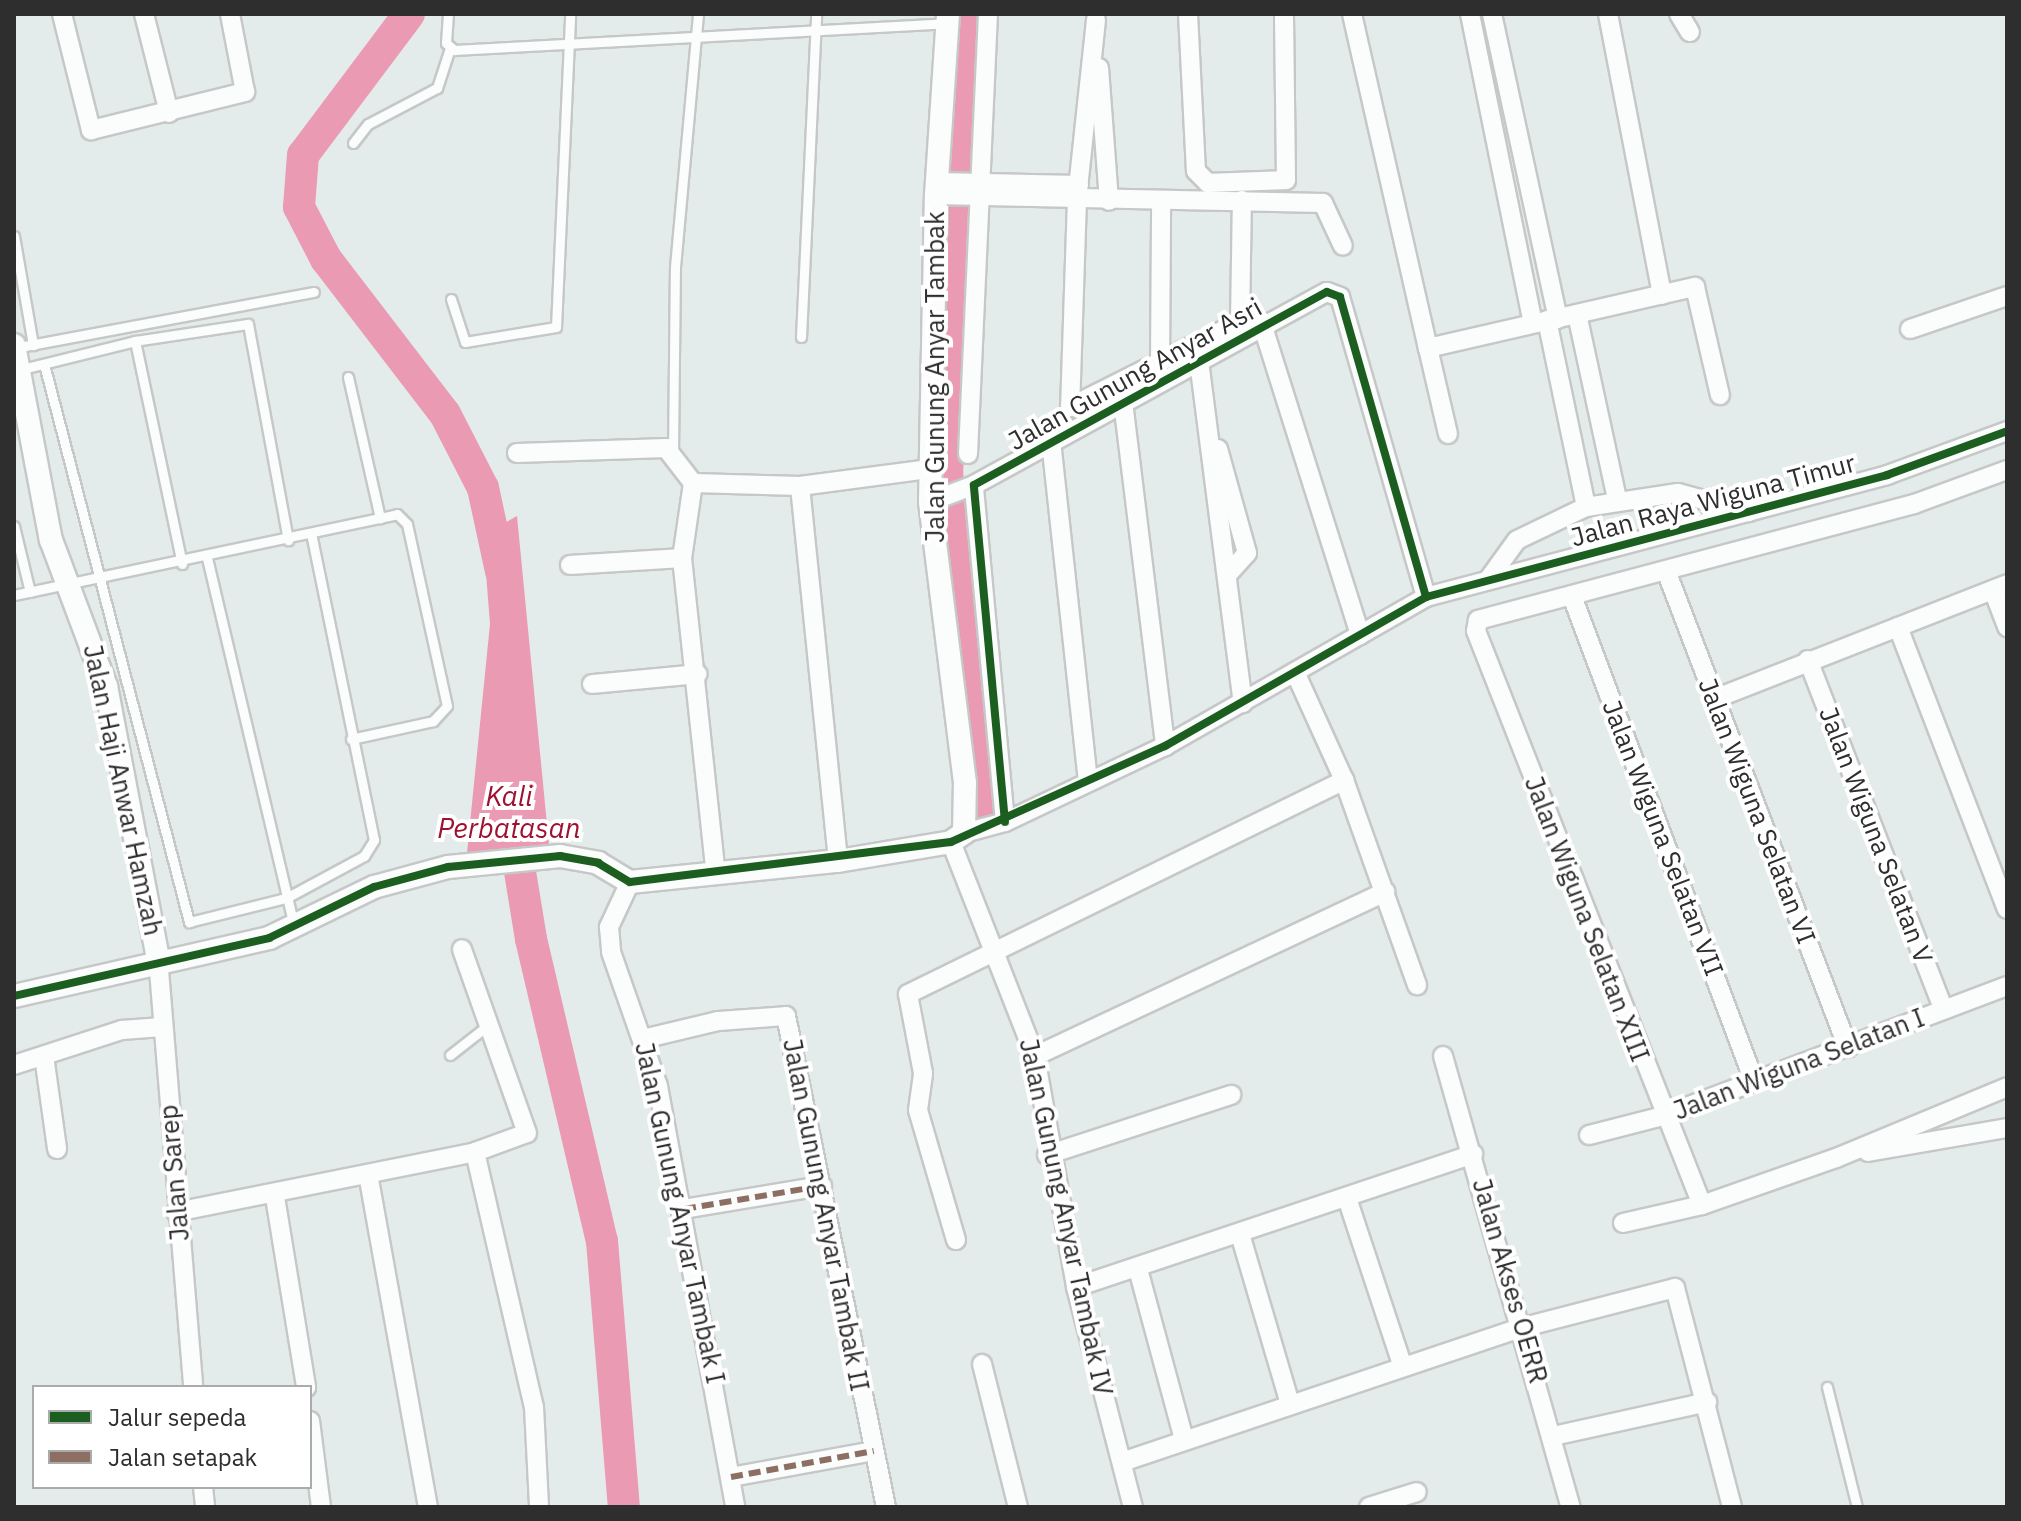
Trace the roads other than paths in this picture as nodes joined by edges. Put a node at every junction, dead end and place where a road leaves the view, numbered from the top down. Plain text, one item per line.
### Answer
1 (62, 14) edge
2 (144, 14) edge
3 (230, 14) edge
4 (448, 14) edge
5 (570, 14) edge
6 (698, 14) edge
7 (988, 14) edge
8 (1188, 14) edge
9 (1284, 14) edge
10 (1352, 14) edge
11 (1470, 14) edge
12 (1492, 14) edge
13 (1608, 14) edge
14 (1679, 14) edge
15 (1096, 17) edge
16 (947, 18) edge
17 (816, 19) edge
18 (1690, 32) dead end
19 (696, 37) junction
20 (568, 43) junction
21 (448, 46) junction
22 (169, 113) junction
23 (353, 143) dead end
24 (957, 190) junction
25 (1078, 192) junction
26 (1242, 200) junction
27 (1109, 201) junction
28 (1161, 202) junction
29 (14, 236) edge
30 (1343, 246) dead end
31 (314, 292) dead end
32 (1662, 295) junction
33 (2007, 296) edge
34 (451, 299) dead end
35 (1577, 314) junction
36 (1546, 321) junction
37 (1263, 327) junction
38 (1910, 329) dead end
39 (801, 337) dead end
40 (135, 341) junction
41 (1428, 348) junction
42 (19, 356) edge
43 (1199, 361) junction
44 (1160, 363) junction
45 (44, 364) junction
46 (348, 377) dead end
47 (1720, 395) dead end
48 (1123, 402) junction
49 (2007, 431) edge
50 (1448, 434) dead end
51 (1051, 441) junction
52 (517, 453) dead end
53 (673, 454) junction
54 (968, 454) dead end
55 (930, 469) junction
56 (2007, 470) edge
57 (693, 483) junction
58 (800, 486) junction
59 (971, 486) junction
60 (1617, 499) junction
61 (938, 500) junction
62 (1586, 507) junction
63 (1748, 512) junction
64 (380, 518) junction
65 (14, 526) edge
66 (311, 533) junction
67 (288, 540) junction
68 (207, 558) junction
69 (682, 558) junction
70 (182, 564) junction
71 (570, 565) dead end
72 (1667, 573) junction
73 (1488, 580) junction
74 (98, 582) junction
75 (68, 586) junction
76 (2000, 587) edge
77 (30, 592) junction
78 (14, 595) edge
79 (1572, 596) junction
80 (1426, 597) junction
81 (1898, 627) junction
82 (2007, 627) edge
83 (1360, 635) junction
84 (1808, 660) junction
85 (1295, 672) junction
86 (698, 674) junction
87 (592, 684) dead end
88 (1714, 699) junction
89 (1243, 703) junction
90 (351, 739) junction
91 (1165, 746) junction
92 (1344, 780) junction
93 (1088, 781) junction
94 (1005, 822) junction
95 (958, 838) junction
96 (838, 861) junction
97 (716, 874) junction
98 (630, 882) junction
99 (1385, 892) junction
100 (286, 898) junction
101 (2007, 909) edge
102 (295, 930) junction
103 (462, 949) dead end
104 (997, 952) junction
105 (158, 958) junction
106 (1417, 985) dead end
107 (2007, 986) edge
108 (14, 996) edge
109 (156, 1001) junction
110 (1944, 1010) junction
111 (487, 1026) junction
112 (128, 1027) junction
113 (162, 1027) junction
114 (647, 1038) junction
115 (1848, 1048) junction
116 (450, 1055) dead end
117 (44, 1056) junction
118 (1035, 1056) junction
119 (1443, 1056) dead end
120 (14, 1065) edge
121 (1754, 1081) junction
122 (2007, 1087) edge
123 (1231, 1095) dead end
124 (1663, 1116) junction
125 (2007, 1128) edge
126 (1589, 1135) dead end
127 (57, 1149) dead end
128 (475, 1152) junction
129 (1473, 1154) junction
130 (1047, 1155) junction
131 (1836, 1158) junction
132 (368, 1174) junction
133 (822, 1186) junction
134 (275, 1197) junction
135 (1347, 1198) junction
136 (1702, 1205) junction
137 (684, 1209) junction
138 (176, 1212) junction
139 (1623, 1223) dead end
140 (1240, 1234) junction
141 (956, 1240) dead end
142 (1138, 1269) junction
143 (1076, 1287) junction
144 (1524, 1327) junction
145 (982, 1364) dead end
146 (1403, 1367) junction
147 (193, 1385) edge
148 (306, 1385) edge
149 (1827, 1387) dead end
150 (1289, 1401) junction
151 (1707, 1402) junction
152 (1553, 1436) junction
153 (312, 1437) edge
154 (1184, 1440) junction
155 (874, 1451) junction
156 (1122, 1462) junction
157 (731, 1477) junction
158 (1417, 1492) dead end
159 (321, 1507) edge
160 (428, 1507) edge
161 (539, 1507) edge
162 (735, 1507) edge
163 (886, 1507) edge
164 (1018, 1507) edge
165 (1133, 1507) edge
166 (1369, 1507) edge
167 (1571, 1507) edge
168 (1732, 1507) edge
169 (1857, 1507) edge

1 - 22 street
2 - 22 street
3 - 22 street
4 - 21 lane
5 - 20 lane
6 - 19 lane
7 - 24 street
8 - 9 street
10 - 41 street
11 - 36 street
12 - 36 street
13 - 32 street
14 - 18 street
15 - 25 street
15 - 27 street
16 - 17 lane
16 - 24 street, Jalan Gunung Anyar Tambak
17 - 19 lane
17 - 39 lane
19 - 20 lane
19 - 53 lane
20 - 21 lane
20 - 34 lane
21 - 23 lane
24 - 25 street
24 - 54 street
24 - 55 street, Jalan Gunung Anyar Tambak
25 - 27 street
25 - 44 street
26 - 28 street
26 - 30 street
26 - 44 street
27 - 28 street
28 - 44 street
29 - 42 lane
31 - 42 lane
32 - 35 street
32 - 47 street
33 - 38 street
35 - 36 street
35 - 60 street
36 - 41 street
36 - 62 street
37 - 43 street, Jalan Gunung Anyar Asri
37 - 80 street, Jalan Gunung Anyar Asri
37 - 83 street
40 - 45 lane
40 - 67 lane
40 - 70 lane
41 - 50 street
42 - 45 lane
42 - 75 street, Jalan Haji Anwar Hamzah
43 - 48 street, Jalan Gunung Anyar Asri
43 - 89 street
45 - 74 lane
46 - 64 lane
48 - 51 street, Jalan Gunung Anyar Asri
48 - 91 street
49 - 63 street, Jalan Raya Wiguna Timur
51 - 59 street, Jalan Gunung Anyar Asri
51 - 93 street
52 - 53 street
53 - 57 street
55 - 58 street
55 - 61 street, Jalan Gunung Anyar Tambak
56 - 72 street
57 - 58 street
57 - 69 street
58 - 96 street
59 - 61 street, Jalan Gunung Anyar Asri
59 - 94 street
60 - 62 street
60 - 63 street
61 - 95 street, Jalan Gunung Anyar Tambak
62 - 73 street
63 - 73 street, Jalan Raya Wiguna Timur
64 - 66 lane
64 - 90 lane
65 - 77 lane
66 - 67 lane
66 - 90 lane
67 - 68 lane
68 - 70 lane
68 - 100 lane
69 - 71 street
69 - 86 street
70 - 74 lane
72 - 79 street
72 - 88 street, Jalan Wiguna Selatan VI
73 - 80 street, Jalan Raya Wiguna Timur
74 - 75 lane
74 - 100 lane
75 - 77 lane
75 - 105 street, Jalan Haji Anwar Hamzah
76 - 81 street
76 - 82 street
77 - 78 lane
79 - 121 street, Jalan Wiguna Selatan VII
79 - 124 street, Jalan Wiguna Selatan XIII
80 - 83 street, Jalan Raya Wiguna Timur
81 - 84 street
81 - 101 street
83 - 85 street, Jalan Raya Wiguna Timur
84 - 88 street
84 - 110 street, Jalan Wiguna Selatan V
85 - 89 street, Jalan Raya Wiguna Timur
85 - 92 street
86 - 87 street
86 - 97 street
88 - 115 street, Jalan Wiguna Selatan VI
89 - 91 street, Jalan Raya Wiguna Timur
90 - 100 lane
91 - 93 street, Jalan Raya Wiguna Timur
92 - 99 street
92 - 104 street
93 - 94 street, Jalan Raya Wiguna Timur
94 - 95 street, Jalan Raya Wiguna Timur
95 - 96 street
95 - 104 street, Jalan Gunung Anyar Tambak IV
96 - 97 street
97 - 98 street
98 - 102 street
98 - 114 street, Jalan Gunung Anyar Tambak I
99 - 106 street
99 - 118 street
100 - 102 lane
102 - 105 street
103 - 111 street
104 - 118 street, Jalan Gunung Anyar Tambak IV
104 - 141 street
105 - 108 street
105 - 109 street, Jalan Sarep
107 - 110 street, Jalan Wiguna Selatan I
109 - 112 street
109 - 113 street, Jalan Sarep
110 - 115 street, Jalan Wiguna Selatan I
111 - 116 lane
111 - 128 street
112 - 113 street
112 - 117 street
113 - 138 street, Jalan Sarep
114 - 133 street, Jalan Gunung Anyar Tambak II
114 - 137 street, Jalan Gunung Anyar Tambak I
115 - 121 street, Jalan Wiguna Selatan I
117 - 120 street
117 - 127 street
118 - 130 street, Jalan Gunung Anyar Tambak IV
119 - 129 street, Jalan Akses OERR
121 - 124 street, Jalan Wiguna Selatan I
122 - 131 street
123 - 130 street
124 - 126 street, Jalan Wiguna Selatan I
124 - 136 street, Jalan Wiguna Selatan XIII
125 - 131 street
128 - 132 street
128 - 161 street
129 - 135 street
129 - 144 street, Jalan Akses OERR
130 - 143 street, Jalan Gunung Anyar Tambak IV
131 - 136 street
132 - 134 street
132 - 160 street
133 - 137 street
133 - 155 street, Jalan Gunung Anyar Tambak II
134 - 138 street
134 - 148 street
135 - 140 street
135 - 146 street
136 - 139 street
137 - 157 street, Jalan Gunung Anyar Tambak I
138 - 147 street, Jalan Sarep
140 - 142 street
140 - 150 street
142 - 143 street
142 - 154 street
143 - 156 street, Jalan Gunung Anyar Tambak IV
144 - 146 street
144 - 151 street
144 - 152 street, Jalan Akses OERR
145 - 164 street
146 - 150 street
149 - 169 lane
150 - 154 street
151 - 152 street
151 - 168 street
152 - 167 street, Jalan Akses OERR
153 - 159 street
154 - 156 street
155 - 157 street
155 - 163 street, Jalan Gunung Anyar Tambak II
156 - 165 street, Jalan Gunung Anyar Tambak IV
157 - 162 street, Jalan Gunung Anyar Tambak I
158 - 166 street

